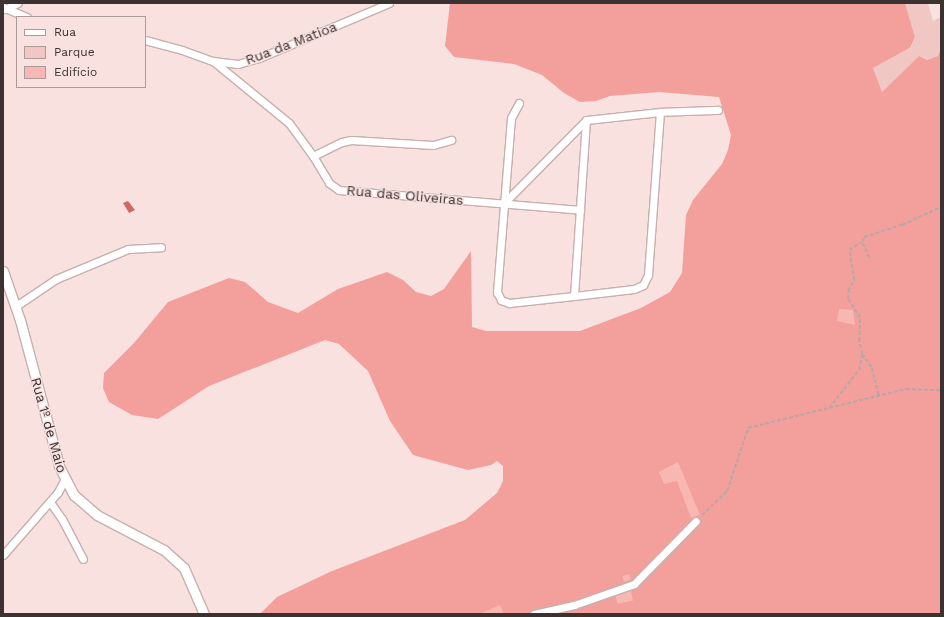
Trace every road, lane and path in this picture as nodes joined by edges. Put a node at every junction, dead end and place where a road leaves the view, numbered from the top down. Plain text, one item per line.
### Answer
1 (18, 3) edge
2 (389, 3) edge
3 (4, 8) edge
4 (24, 16) edge
5 (146, 40) edge
6 (213, 61) junction
7 (520, 103) dead end
8 (718, 110) dead end
9 (660, 112) junction
10 (586, 120) junction
11 (451, 140) dead end
12 (313, 156) junction
13 (503, 204) junction
14 (941, 207) edge
15 (580, 210) junction
16 (862, 242) junction
17 (161, 246) dead end
18 (869, 258) dead end
19 (3, 271) edge
20 (574, 296) junction
21 (16, 306) junction
22 (862, 354) junction
23 (941, 390) edge
24 (879, 396) junction
25 (828, 409) junction
26 (65, 479) junction
27 (50, 502) junction
28 (696, 521) joint
29 (3, 555) edge
30 (83, 559) dead end
31 (204, 614) edge
32 (534, 614) edge

1 - 3 street
2 - 6 street, Rua da Matioa
3 - 4 street
5 - 6 street, Rua da Matioa
6 - 12 street, Rua das Oliveiras
7 - 13 street
8 - 9 street
9 - 10 street
9 - 20 street
10 - 13 street
10 - 15 street
11 - 12 street
12 - 13 street, Rua das Oliveiras
13 - 15 street, Rua das Oliveiras
13 - 20 street
14 - 16 path
15 - 20 street
16 - 18 path
16 - 22 path
17 - 21 street
19 - 21 street, Rua 1º de Maio
21 - 26 street, Rua 1º de Maio
22 - 24 path
22 - 25 path
23 - 24 path
24 - 25 path
25 - 28 path
26 - 27 street
26 - 31 street, Rua 1º de Maio
27 - 29 street
27 - 30 street
28 - 32 street

